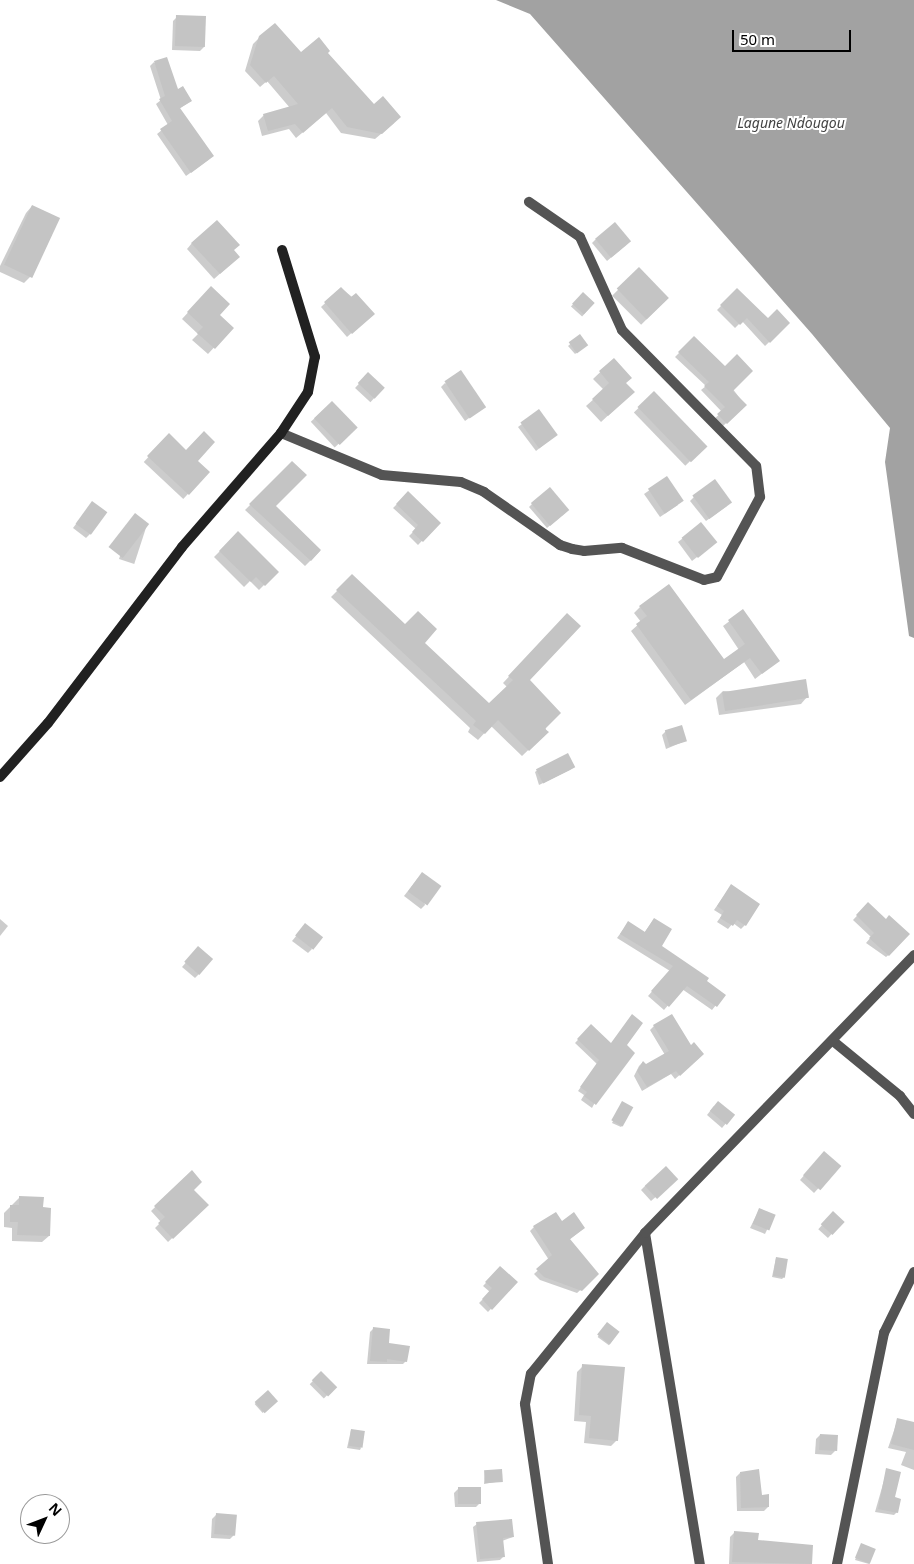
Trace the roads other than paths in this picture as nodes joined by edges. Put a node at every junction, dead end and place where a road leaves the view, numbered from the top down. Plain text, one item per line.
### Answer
1 (529, 202) dead end
2 (282, 250) dead end
3 (281, 433) junction
4 (0, 778) edge
5 (914, 955) edge
6 (833, 1041) junction
7 (914, 1114) edge
8 (645, 1233) junction
9 (914, 1272) edge
10 (548, 1564) edge
11 (700, 1564) edge
12 (837, 1564) edge

1 - 3 street
2 - 3 street
3 - 4 street
5 - 6 street
6 - 7 street
6 - 8 street
8 - 10 street
8 - 11 street
9 - 12 street

